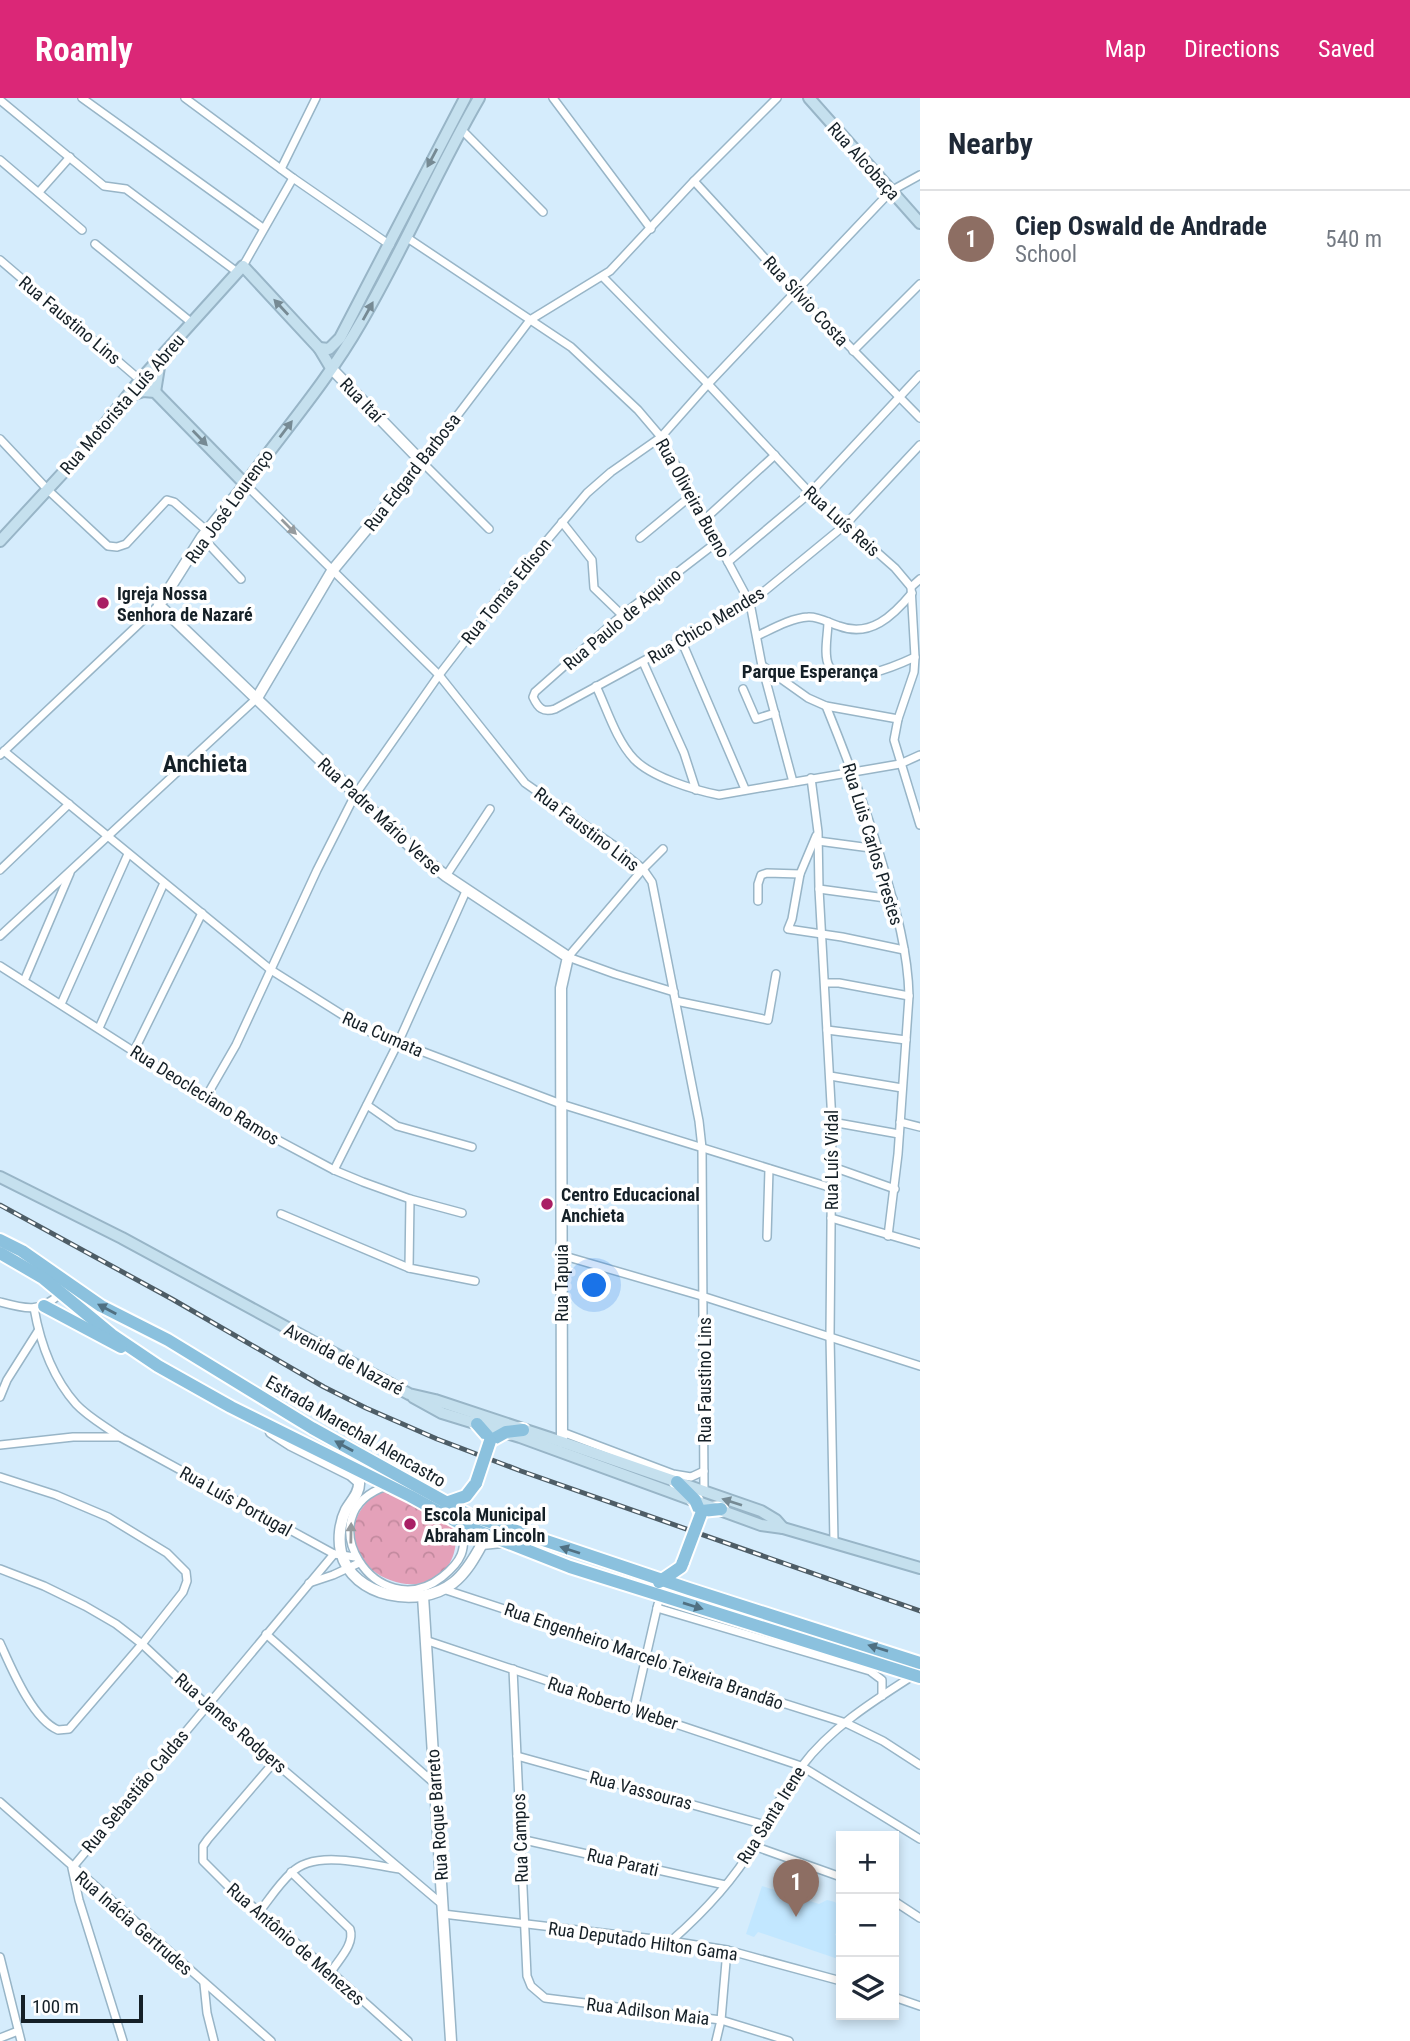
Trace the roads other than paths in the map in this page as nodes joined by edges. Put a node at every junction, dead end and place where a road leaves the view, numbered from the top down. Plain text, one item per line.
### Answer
1 (82, 98) edge
2 (100, 98) edge
3 (185, 98) edge
4 (316, 98) edge
5 (465, 98) edge
6 (479, 98) edge
7 (553, 98) edge
8 (777, 98) edge
9 (809, 98) edge
10 (0, 100) edge
11 (94, 107) junction
12 (461, 129) junction
13 (70, 157) junction
14 (0, 160) edge
15 (281, 169) junction
16 (920, 175) edge
17 (293, 178) junction
18 (694, 181) junction
19 (891, 191) junction
20 (39, 192) junction
21 (543, 212) dead end
22 (920, 223) edge
23 (263, 228) junction
24 (651, 229) junction
25 (82, 230) dead end
26 (406, 237) junction
27 (95, 244) dead end
28 (390, 245) junction
29 (0, 260) edge
30 (240, 269) junction
31 (603, 277) junction
32 (920, 285) edge
33 (795, 291) junction
34 (530, 320) junction
35 (192, 323) junction
36 (319, 348) junction
37 (853, 351) junction
38 (160, 359) junction
39 (331, 368) junction
40 (920, 374) edge
41 (140, 380) junction
42 (708, 384) junction
43 (155, 392) junction
44 (128, 396) junction
45 (898, 397) junction
46 (920, 418) edge
47 (661, 437) junction
48 (0, 439) edge
49 (920, 445) edge
50 (775, 456) junction
51 (422, 462) junction
52 (245, 484) junction
53 (48, 490) junction
54 (810, 493) junction
55 (692, 495) junction
56 (705, 519) junction
57 (562, 522) junction
58 (845, 525) junction
59 (489, 529) dead end
60 (204, 534) junction
61 (640, 538) dead end
62 (0, 541) edge
63 (717, 542) junction
64 (728, 562) junction
65 (332, 571) junction
66 (241, 579) dead end
67 (920, 579) edge
68 (911, 590) junction
69 (750, 603) junction
70 (159, 605) junction
71 (622, 615) junction
72 (828, 622) junction
73 (757, 636) junction
74 (682, 642) junction
75 (915, 657) junction
76 (643, 662) junction
77 (762, 666) junction
78 (914, 671) junction
79 (439, 676) junction
80 (920, 678) edge
81 (596, 685) junction
82 (743, 689) dead end
83 (257, 698) junction
84 (534, 701) joint
85 (826, 706) junction
86 (775, 713) junction
87 (898, 719) junction
88 (2, 753) edge
89 (920, 755) edge
90 (901, 764) junction
91 (852, 771) junction
92 (811, 778) junction
93 (793, 782) junction
94 (745, 789) junction
95 (696, 790) junction
96 (355, 795) junction
97 (69, 804) junction
98 (490, 810) dead end
99 (918, 810) edge
100 (920, 825) edge
101 (818, 832) junction
102 (107, 836) junction
103 (818, 841) junction
104 (663, 849) dead end
105 (878, 849) junction
106 (128, 854) junction
107 (71, 869) junction
108 (643, 869) junction
109 (0, 870) edge
110 (800, 874) junction
111 (446, 876) junction
112 (164, 883) junction
113 (467, 888) junction
114 (819, 889) junction
115 (893, 899) junction
116 (758, 901) dead end
117 (202, 914) junction
118 (821, 934) junction
119 (0, 936) edge
120 (904, 950) junction
121 (568, 957) junction
122 (0, 966) edge
123 (271, 970) junction
124 (776, 974) dead end
125 (24, 981) junction
126 (825, 983) junction
127 (674, 992) junction
128 (908, 999) junction
129 (676, 1001) junction
130 (61, 1004) junction
131 (920, 1004) edge
132 (99, 1028) junction
133 (827, 1030) junction
134 (906, 1040) junction
135 (398, 1043) junction
136 (134, 1051) junction
137 (830, 1076) junction
138 (902, 1088) junction
139 (206, 1097) junction
140 (561, 1104) junction
141 (367, 1105) junction
142 (832, 1122) junction
143 (900, 1122) junction
144 (920, 1127) edge
145 (899, 1134) junction
146 (472, 1147) dead end
147 (702, 1148) junction
148 (833, 1167) junction
149 (769, 1169) junction
150 (334, 1170) junction
151 (0, 1177) edge
152 (832, 1188) junction
153 (895, 1189) junction
154 (410, 1199) junction
155 (462, 1213) dead end
156 (281, 1214) dead end
157 (831, 1217) junction
158 (888, 1236) junction
159 (767, 1237) dead end
160 (0, 1240) edge
161 (920, 1244) edge
162 (0, 1253) edge
163 (561, 1255) junction
164 (409, 1268) junction
165 (475, 1281) dead end
166 (60, 1294) junction
167 (705, 1297) junction
168 (0, 1302) edge
169 (39, 1307) junction
170 (38, 1331) junction
171 (830, 1336) junction
172 (168, 1340) junction
173 (138, 1354) junction
174 (158, 1366) junction
175 (920, 1366) edge
176 (212, 1368) junction
177 (200, 1390) junction
178 (409, 1394) junction
179 (0, 1397) edge
180 (257, 1421) junction
181 (477, 1424) junction
182 (523, 1430) junction
183 (506, 1432) junction
184 (120, 1437) junction
185 (562, 1437) junction
186 (491, 1441) junction
187 (0, 1445) edge
188 (704, 1471) junction
189 (0, 1477) edge
190 (677, 1482) joint
191 (387, 1486) junction
192 (446, 1503) junction
193 (700, 1504) junction
194 (721, 1509) joint
195 (463, 1525) junction
196 (783, 1528) junction
197 (504, 1542) junction
198 (834, 1542) junction
199 (482, 1544) junction
200 (464, 1552) junction
201 (338, 1555) junction
202 (354, 1563) junction
203 (682, 1565) junction
204 (920, 1567) edge
205 (0, 1569) edge
206 (663, 1580) junction
207 (309, 1583) junction
208 (628, 1586) junction
209 (443, 1589) junction
210 (689, 1589) junction
211 (422, 1592) junction
212 (659, 1602) junction
213 (266, 1634) junction
214 (425, 1640) junction
215 (0, 1643) edge
216 (142, 1644) junction
217 (647, 1656) junction
218 (513, 1670) junction
219 (918, 1672) edge
220 (882, 1696) junction
221 (207, 1705) junction
222 (634, 1709) junction
223 (846, 1723) junction
224 (517, 1756) junction
225 (275, 1761) junction
226 (920, 1765) edge
227 (801, 1766) junction
228 (435, 1784) junction
229 (0, 1802) edge
230 (765, 1825) junction
231 (520, 1839) junction
232 (920, 1839) edge
233 (754, 1846) junction
234 (72, 1868) junction
235 (401, 1869) junction
236 (291, 1872) junction
237 (836, 1875) edge
238 (725, 1885) junction
239 (899, 1904) edge
240 (899, 1906) edge
241 (903, 1906) junction
242 (443, 1909) junction
243 (260, 1911) junction
244 (920, 1918) edge
245 (524, 1925) junction
246 (671, 1941) junction
247 (727, 1950) junction
248 (0, 1957) edge
249 (331, 1972) junction
250 (836, 1980) edge
251 (204, 1984) junction
252 (545, 1998) joint
253 (899, 1999) edge
254 (920, 2006) edge
255 (721, 2020) junction
256 (18, 2031) junction
257 (0, 2038) edge
258 (21, 2041) edge
259 (123, 2041) edge
260 (214, 2041) edge
261 (271, 2041) edge
262 (408, 2041) edge
263 (452, 2041) edge
264 (716, 2041) edge
265 (789, 2041) edge

1 - 11 street
2 - 11 street
3 - 15 street
4 - 15 street
5 -> 28 main road
6 - 12 main road, Rua José Lourenço
7 - 24 street
8 - 18 street, Rua Edgard Barbosa
9 - 19 main road, Rua Alcobaça
10 - 13 street
11 - 23 street
12 - 21 street
12 - 26 main road, Rua José Lourenço
13 - 20 street
13 - 30 street
14 - 20 street
15 - 17 street
16 - 19 street, Rua Tomas Edison
17 - 23 street
17 - 28 street
18 - 24 street, Rua Edgard Barbosa
18 - 33 street, Rua Sílvio Costa
19 - 22 main road, Rua Alcobaça
19 - 33 street, Rua Tomas Edison
20 - 25 street
23 - 30 street
24 - 31 street, Rua Edgard Barbosa
26 - 34 street, Rua Oliveira Bueno
39 -> 26 main road, Rua José Lourenço
27 - 35 street
28 - 36 main road
29 - 41 street, Rua Faustino Lins
30 - 35 main road, Rua Motorista Luís Abreu
36 -> 30 main road, Rua Itaí
31 - 34 street, Rua Edgard Barbosa
31 - 42 street, Rua Luís Reis
32 - 37 street
33 - 37 street, Rua Sílvio Costa
33 - 42 street, Rua Tomas Edison
34 - 47 street, Rua Oliveira Bueno
34 - 51 street, Rua Edgard Barbosa
35 - 38 main road, Rua Motorista Luís Abreu
36 - 39 main road, Rua Itaí
37 - 45 street, Rua Sílvio Costa
38 - 41 main road, Rua Motorista Luís Abreu
38 - 43 main road
39 - 51 street, Rua Itaí
52 -> 39 main road, Rua José Lourenço
40 - 45 street
41 - 44 main road, Rua Motorista Luís Abreu
42 - 47 street, Rua Tomas Edison
42 - 50 street, Rua Luís Reis
43 - 44 main road
43 -> 52 main road, Rua Faustino Lins
44 - 53 main road, Rua Motorista Luís Abreu
45 - 46 street, Rua Sílvio Costa
45 - 54 street
47 - 55 street, Rua Oliveira Bueno
47 - 57 street, Rua Tomas Edison
48 - 53 street
49 - 58 street, Rua Chico Mendes
50 - 54 street, Rua Luís Reis
50 - 56 street
51 - 59 street, Rua Itaí
51 - 65 street, Rua Edgard Barbosa
52 - 60 street, Rua José Lourenço
52 -> 65 street, Rua Faustino Lins
53 - 60 street
53 - 62 main road, Rua Motorista Luís Abreu
54 - 58 street, Rua Luís Reis
54 - 64 street
55 - 56 street, Rua Oliveira Bueno
55 - 61 street
56 - 63 street, Rua Oliveira Bueno
57 - 71 street
57 - 79 street, Rua Tomas Edison
58 - 68 street, Rua Luís Reis
58 - 69 street, Rua Chico Mendes
60 - 66 street
60 - 70 street, Rua José Lourenço
63 - 64 street, Rua Oliveira Bueno
63 - 71 street, Rua Paulo de Aquino
64 - 69 street, Rua Oliveira Bueno
65 - 79 street, Rua Faustino Lins
65 - 83 street, Rua Edgard Barbosa
67 - 68 street
68 - 72 street
68 - 75 street
69 - 73 street, Rua Oliveira Bueno
69 - 74 street, Rua Chico Mendes
70 - 83 street, Rua Padre Mário Verse
70 - 88 street, Rua José Lourenço
71 - 84 street, Rua Paulo de Aquino
72 - 73 street
72 - 75 street
73 - 77 street, Rua Oliveira Bueno
74 - 76 street, Rua Chico Mendes
74 - 94 street
75 - 78 street
76 - 81 street, Rua Chico Mendes
76 - 95 street
77 - 85 street
77 - 86 street, Rua Oliveira Bueno
78 - 80 street
78 - 87 street
79 - 96 street, Rua Tomas Edison
79 - 108 street, Rua Faustino Lins
81 - 84 street, Rua Chico Mendes
81 - 95 street
82 - 86 street
83 - 96 street, Rua Padre Mário Verse
83 - 102 street, Rua Edgard Barbosa
85 - 87 street
85 - 91 street, Rua Luis Carlos Prestes
86 - 93 street, Rua Oliveira Bueno
87 - 90 street
88 - 97 street, Rua Cumata
89 - 90 street
90 - 91 street
90 - 99 street
91 - 92 street
91 - 105 street, Rua Luis Carlos Prestes
92 - 93 street
92 - 101 street, Rua Luís Vidal
93 - 94 street
94 - 95 street
96 - 111 street, Rua Padre Mário Verse
96 - 123 street, Rua Tomas Edison
97 - 102 street, Rua Cumata
97 - 109 street
98 - 111 street
99 - 100 street
101 - 103 street, Rua Luís Vidal
101 - 110 street
102 - 106 street, Rua Cumata
102 - 107 street, Rua Edgard Barbosa
103 - 105 street
103 - 114 street, Rua Luís Vidal
104 - 108 street
105 - 115 street, Rua Luis Carlos Prestes
106 - 112 street, Rua Cumata
106 - 130 street
107 - 119 street, Rua Edgard Barbosa
107 - 125 street
108 - 121 street
108 - 127 street, Rua Faustino Lins
110 - 116 street
110 - 118 street
111 - 113 street, Rua Padre Mário Verse
112 - 117 street, Rua Cumata
112 - 132 street
113 - 121 street, Rua Padre Mário Verse
113 - 135 street
114 - 115 street
114 - 118 street, Rua Luís Vidal
115 - 120 street, Rua Luis Carlos Prestes
117 - 123 street, Rua Cumata
117 - 136 street
118 - 120 street
118 - 126 street, Rua Luís Vidal
120 - 128 street, Rua Luis Carlos Prestes
121 - 127 street, Rua Padre Mário Verse
121 - 140 street, Rua Tapuia
122 - 125 street, Rua Deocleciano Ramos
123 - 135 street, Rua Cumata
123 - 139 street, Rua Tomas Edison
124 - 129 street
125 - 130 street, Rua Deocleciano Ramos
126 - 128 street
126 - 133 street, Rua Luís Vidal
127 - 129 street, Rua Faustino Lins
128 - 131 street
128 - 134 street, Rua Luis Carlos Prestes
129 - 147 street, Rua Faustino Lins
130 - 132 street, Rua Deocleciano Ramos
132 - 136 street, Rua Deocleciano Ramos
133 - 134 street
133 - 137 street, Rua Luís Vidal
134 - 138 street, Rua Luis Carlos Prestes
135 - 140 street, Rua Cumata
135 - 141 street
136 - 139 street, Rua Deocleciano Ramos
137 - 138 street
137 - 142 street, Rua Luís Vidal
138 - 143 street, Rua Luis Carlos Prestes
139 - 150 street, Rua Deocleciano Ramos
140 - 147 street, Rua Cumata
140 - 163 street, Rua Tapuia
141 - 146 street
141 - 150 street
142 - 145 street
142 - 148 street, Rua Luís Vidal
143 - 144 street
143 - 145 street, Rua Luis Carlos Prestes
145 - 153 street, Rua Luis Carlos Prestes
147 - 149 street, Rua Cumata
147 - 167 street, Rua Faustino Lins
148 - 152 street, Rua Luís Vidal
148 - 153 street
149 - 152 street, Rua Cumata
149 - 159 street
150 - 154 street, Rua Deocleciano Ramos
151 - 178 main road, Avenida de Nazaré
152 - 157 street, Rua Luís Vidal
153 - 158 street, Rua Luis Carlos Prestes
154 - 155 street, Rua Deocleciano Ramos
154 - 164 street
156 - 164 street
157 - 158 street
157 - 171 street, Rua Luís Vidal
158 - 161 street
172 -> 160 main road, Estrada Marechal Alencastro
162 - 166 main road, Estrada Marechal Alencastro
163 - 167 street
163 - 185 street, Rua Tapuia
164 - 165 street
166 - 169 street
166 - 173 main road, Estrada Marechal Alencastro
167 - 171 street
167 - 188 street, Rua Faustino Lins
168 - 169 street
169 - 170 street, Rua Luís Portugal
169 - 173 main road
170 - 179 street
170 - 184 street, Rua Luís Portugal
171 - 175 street
171 - 198 street, Rua Luís Vidal
172 - 174 main road
172 - 176 main road, Estrada Marechal Alencastro
173 - 174 main road, Estrada Marechal Alencastro
174 - 177 main road, Estrada Marechal Alencastro
176 - 177 main road
192 -> 176 main road, Estrada Marechal Alencastro
177 - 180 main road, Estrada Marechal Alencastro
178 - 181 main road
178 - 182 main road, Avenida de Nazaré
180 - 191 main road, Estrada Marechal Alencastro
180 - 201 street, Estrada Marechal Alencastro
181 - 183 main road
181 - 186 main road
182 - 183 main road
182 - 185 main road, Avenida de Nazaré
183 - 186 main road
183 - 193 main road
184 - 187 street, Rua Luís Portugal
184 - 201 street, Rua Luís Portugal
185 - 188 street, Avenida de Nazaré
185 - 190 main road, Avenida de Nazaré
186 - 192 main road, bridge
188 - 193 street, Rua Faustino Lins
189 - 216 street
190 - 193 main road
191 - 195 main road, Estrada Marechal Alencastro
202 -> 191 street
206 -> 192 main road, Estrada Marechal Alencastro
193 - 194 main road
196 -> 193 main road
193 - 203 main road, bridge
194 - 196 main road
195 - 197 main road, Estrada Marechal Alencastro
195 - 200 street
196 - 198 main road
197 - 199 street
197 - 208 main road, Estrada Marechal Alencastro
198 - 204 main road
199 - 200 street
199 - 209 street
200 - 211 street
201 - 202 street
201 - 207 street, Rua Sebastião Caldas
202 - 207 street
202 - 211 street
203 - 206 main road
203 - 210 main road
205 - 216 street, Rua James Rodgers
206 - 208 main road
206 - 210 main road, Estrada Marechal Alencastro
207 - 213 street, Rua Sebastião Caldas
208 - 212 main road, Estrada Marechal Alencastro
209 - 211 street
209 - 217 street, Rua Engenheiro Marcelo Teixeira Brandão
219 -> 210 main road, Estrada Marechal Alencastro
211 - 214 street, Rua Roque Barreto
212 - 217 street
212 -> 219 main road, Estrada Marechal Alencastro
212 - 220 street
213 - 221 street, Rua Sebastião Caldas
213 - 228 street
214 - 218 street, Rua Roberto Weber
214 - 228 street, Rua Roque Barreto
215 - 216 street
216 - 221 street, Rua James Rodgers
217 - 222 street
217 - 223 street, Rua Engenheiro Marcelo Teixeira Brandão
218 - 222 street, Rua Roberto Weber
218 - 224 street, Rua Campos
219 - 220 street, Rua Santa Irene
220 - 223 street, Rua Santa Irene
221 - 225 street, Rua James Rodgers
221 - 234 street, Rua Sebastião Caldas
222 - 227 street, Rua Roberto Weber
223 - 226 street, Rua Engenheiro Marcelo Teixeira Brandão
223 - 227 street, Rua Santa Irene
224 - 230 street, Rua Vassouras
224 - 231 street, Rua Campos
225 - 235 street, Rua James Rodgers
225 - 243 street, Rua Antônio de Menezes
227 - 230 street, Rua Santa Irene
227 - 232 street, Rua Roberto Weber
228 - 242 street, Rua Roque Barreto
229 - 234 street, Rua Inácia Gertrudes
230 - 233 street, Rua Santa Irene
231 - 238 street, Rua Parati
231 - 245 street, Rua Campos
233 - 237 street
233 - 238 street, Rua Santa Irene
234 - 251 street, Rua Inácia Gertrudes
234 - 259 street
235 - 236 street
235 - 242 street, Rua James Rodgers
236 - 243 street
236 - 249 street
238 - 246 street, Rua Santa Irene
239 - 241 street
240 - 241 street
241 - 244 street
242 - 245 street, Rua Deputado Hilton Gama
242 - 263 street, Rua Roque Barreto
243 - 249 street, Rua Antônio de Menezes
245 - 246 street, Rua Deputado Hilton Gama
245 - 252 street, Rua Campos
246 - 247 street, Rua Deputado Hilton Gama
247 - 250 street, Rua Deputado Hilton Gama
247 - 255 street
248 - 256 street
249 - 262 street, Rua Antônio de Menezes
251 - 260 street
251 - 261 street, Rua Inácia Gertrudes
252 - 255 street, Rua Adilson Maia
253 - 254 street
255 - 264 street
255 - 265 street, Rua Adilson Maia
256 - 257 street
256 - 258 street

